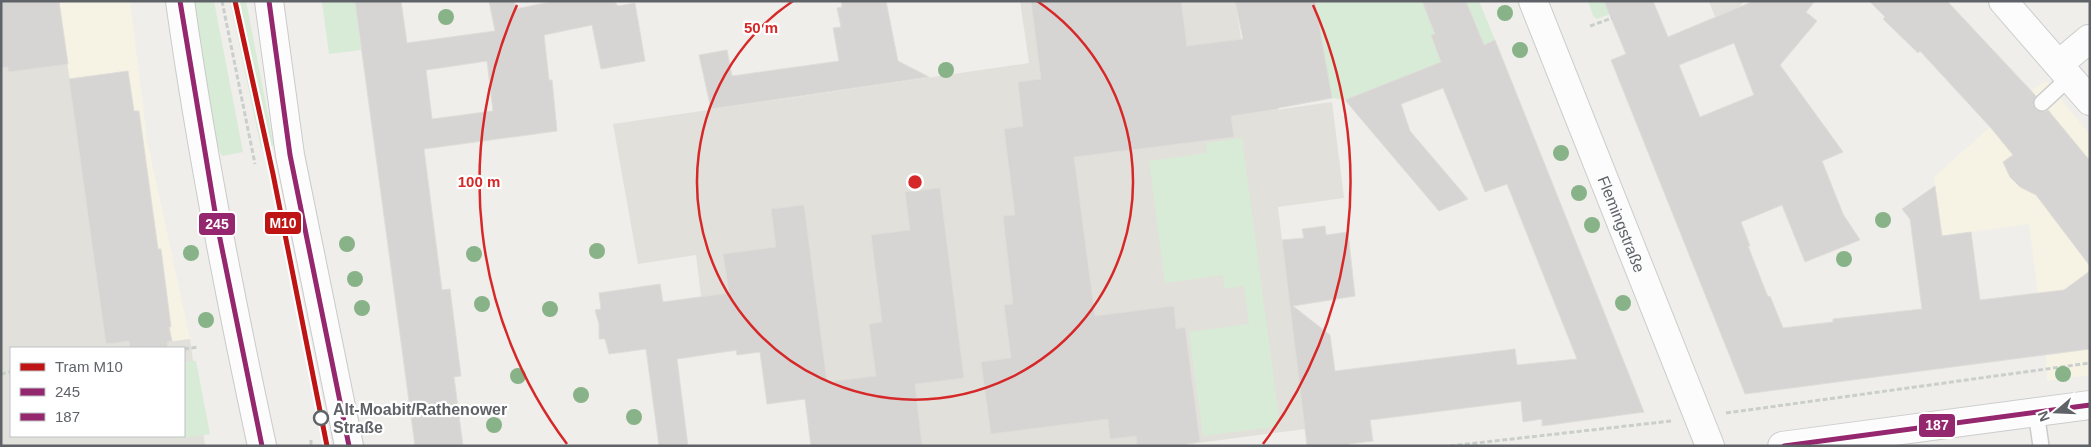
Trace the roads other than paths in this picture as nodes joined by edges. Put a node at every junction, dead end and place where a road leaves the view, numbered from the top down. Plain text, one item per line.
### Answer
1 (180, 1) edge
2 (269, 1) edge
3 (1533, 1) edge
4 (2003, 1) edge
5 (2089, 39) edge
6 (2064, 70) junction
7 (2090, 102) edge
8 (2042, 103) dead end
9 (2090, 405) edge
10 (2036, 412) junction
11 (262, 446) edge
12 (349, 446) edge
13 (1710, 446) edge
14 (1782, 446) edge
15 (2041, 446) edge

1 - 11 street
2 - 12 street
3 - 13 street, Flemingstraße
4 - 6 street
5 - 6 street
6 - 7 street
6 - 8 lane
9 - 10 street
10 - 14 street
10 - 15 lane

